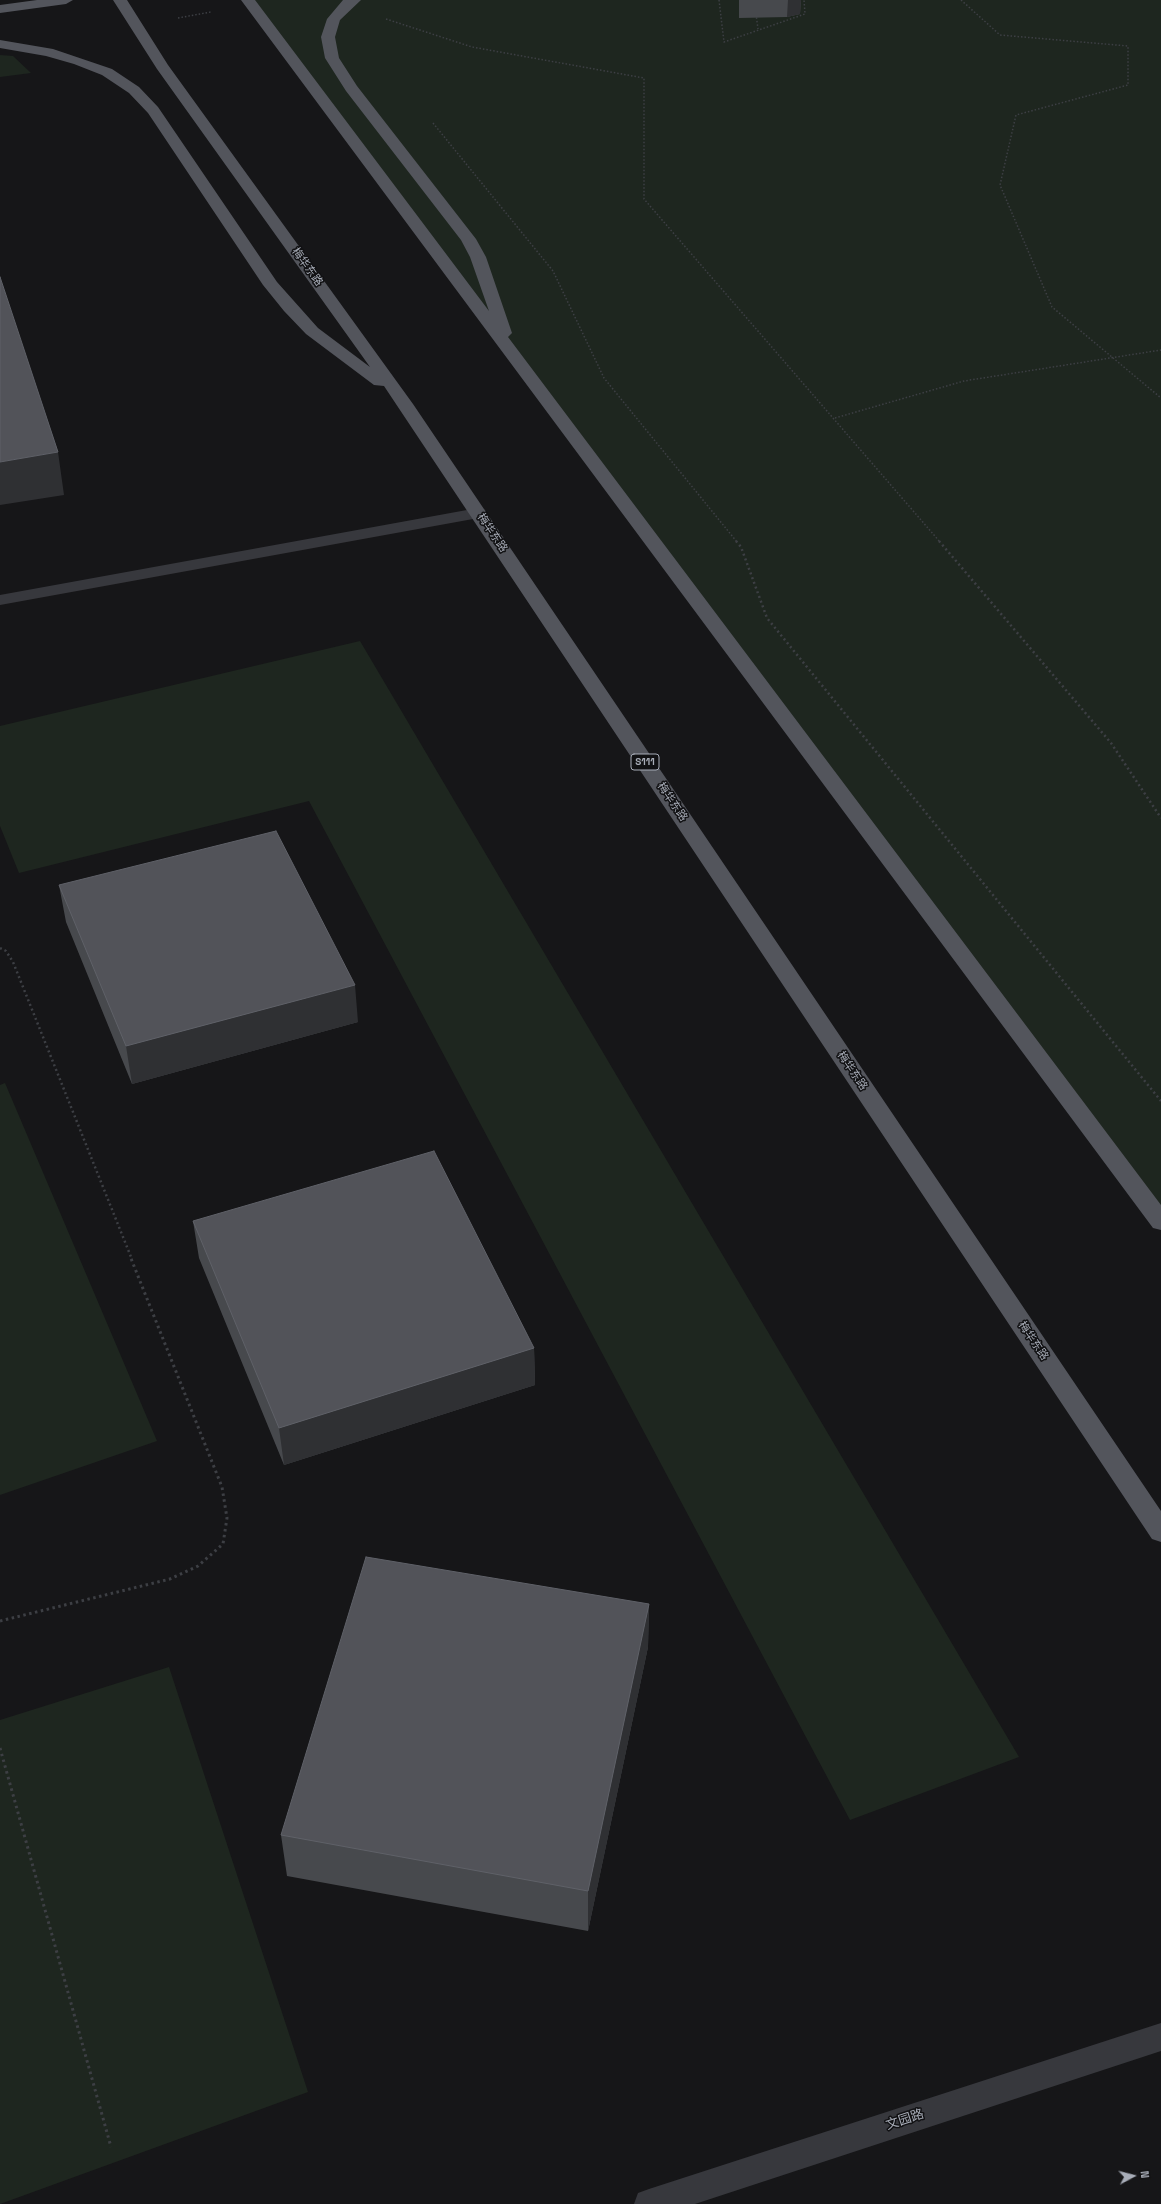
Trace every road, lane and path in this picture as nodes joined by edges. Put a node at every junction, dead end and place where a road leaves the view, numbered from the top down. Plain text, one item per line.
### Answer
1 (66, 0) edge
2 (120, 0) edge
3 (248, 0) edge
4 (719, 0) edge
5 (804, 0) edge
6 (961, 0) edge
7 (351, 2) edge
8 (0, 9) edge
9 (756, 12) dead end
10 (787, 17) dead end
11 (787, 20) junction
12 (758, 29) junction
13 (0, 44) edge
14 (428, 118) dead end
15 (1161, 350) edge
16 (1112, 357) junction
17 (515, 358) junction
18 (1161, 398) edge
19 (405, 404) junction
20 (835, 418) junction
21 (478, 513) junction
22 (0, 600) edge
23 (1161, 818) edge
24 (0, 948) edge
25 (1161, 1101) edge
26 (1161, 1222) edge
27 (1161, 1532) edge
28 (0, 1621) edge
29 (0, 1748) edge
30 (1161, 2037) edge
31 (111, 2147) dead end
32 (649, 2204) edge

1 - 8 main road
2 - 19 main road, 梅华东路 / S111
3 - 17 main road
4 - 12 path
5 - 11 path
6 - 16 path
7 - 17 main road
7 - 20 path
9 - 12 path
10 - 11 path
11 - 12 path
13 - 19 main road
14 - 25 path
15 - 16 path
16 - 18 path
16 - 20 path
17 - 26 main road
19 - 21 main road, 梅华东路 / S111
20 - 23 path
21 - 22 street
21 - 27 main road, 梅华东路 / S111
24 - 28 path
29 - 31 path
30 - 32 street, 文园路

